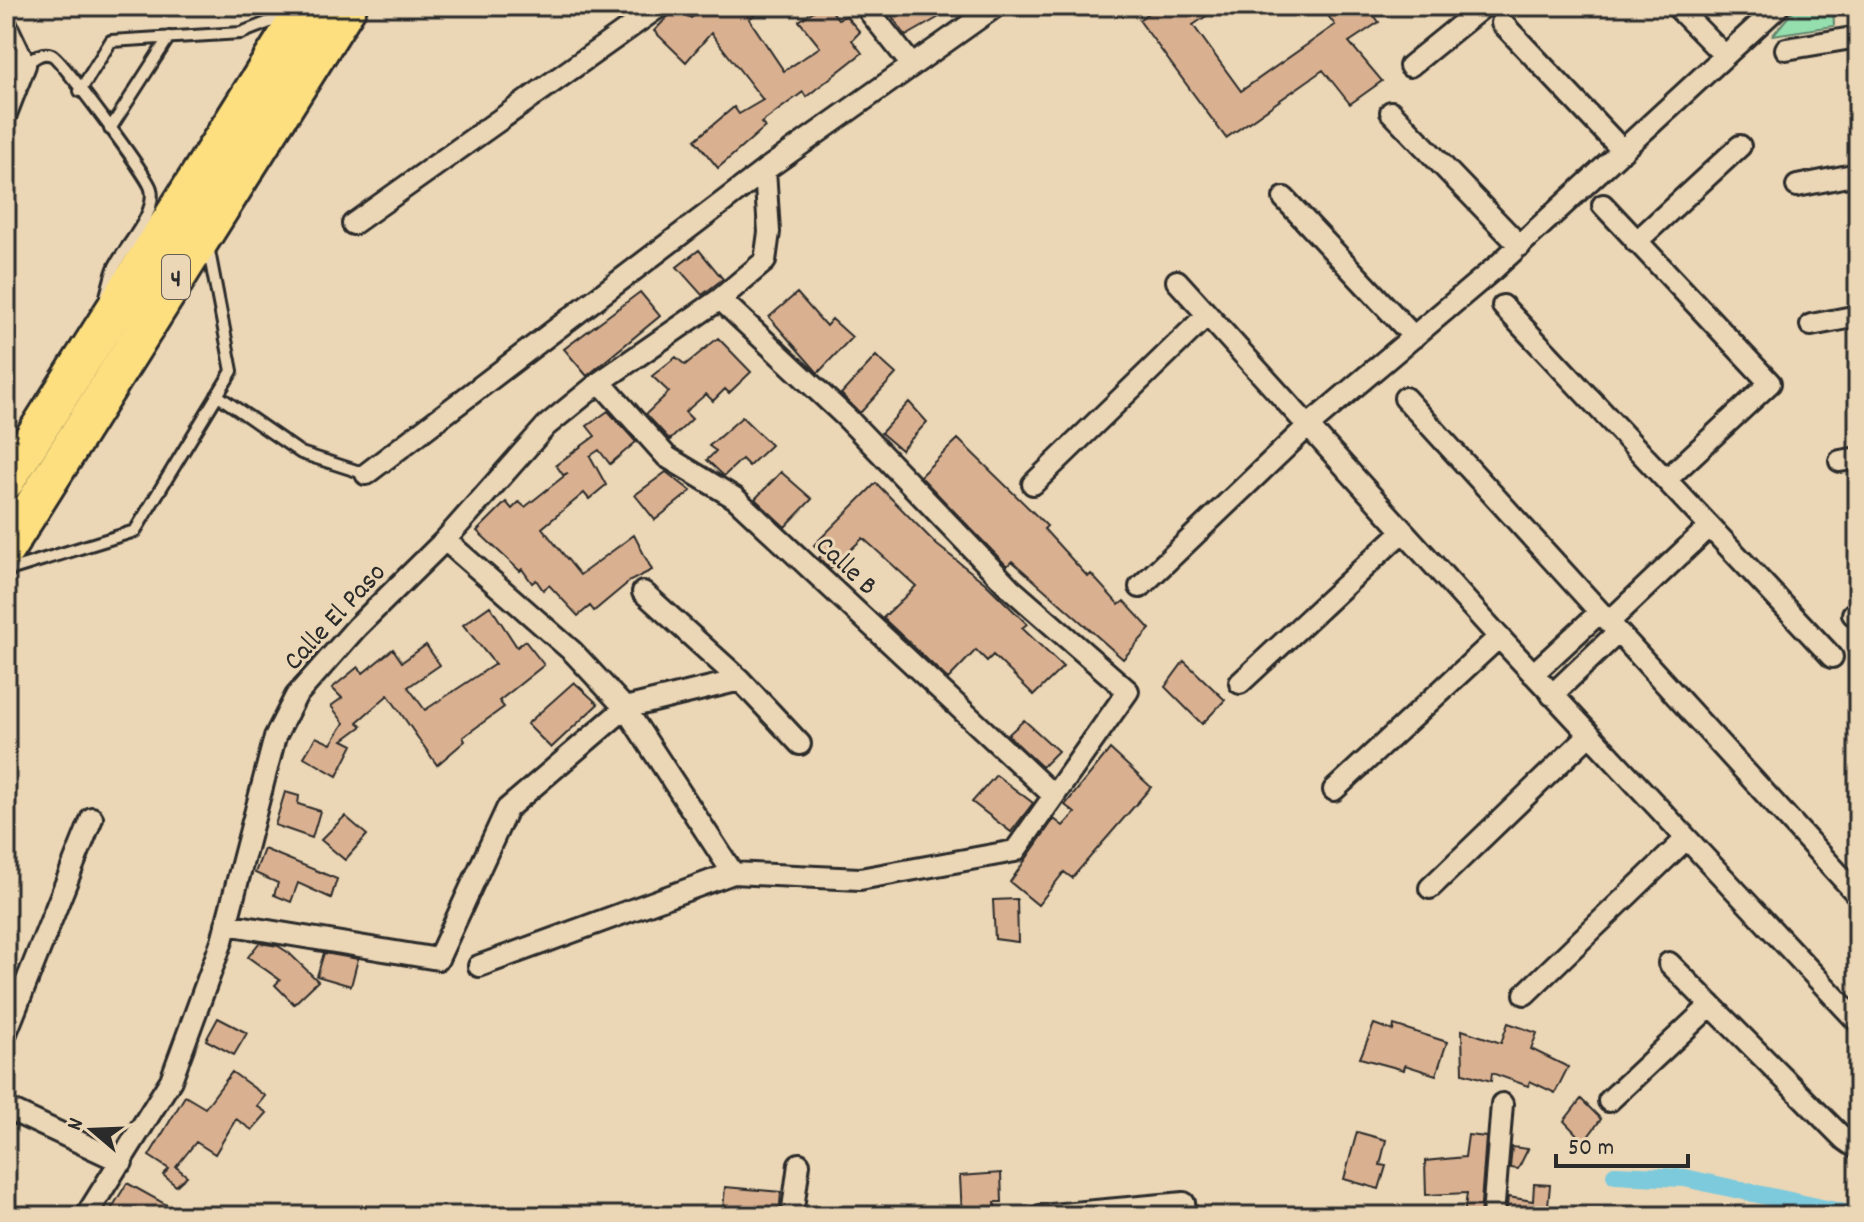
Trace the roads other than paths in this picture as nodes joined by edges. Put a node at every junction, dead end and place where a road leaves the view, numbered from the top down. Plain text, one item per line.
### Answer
1 (282, 6) edge
2 (306, 6) edge
3 (348, 6) edge
4 (660, 6) edge
5 (865, 6) edge
6 (996, 6) edge
7 (1484, 6) edge
8 (1676, 6) edge
9 (1779, 6) edge
10 (1502, 23) dead end
11 (6, 25) edge
12 (169, 37) junction
13 (1858, 37) edge
14 (1786, 49) dead end
15 (1725, 56) junction
16 (911, 64) junction
17 (25, 65) junction
18 (1410, 66) dead end
19 (80, 91) junction
20 (1391, 112) dead end
21 (6, 114) edge
22 (110, 129) junction
23 (1740, 146) dead end
24 (1623, 151) junction
25 (765, 170) junction
26 (1858, 174) edge
27 (1797, 186) dead end
28 (1284, 198) dead end
29 (1603, 205) dead end
30 (353, 224) dead end
31 (205, 232) junction
32 (1636, 242) junction
33 (1520, 246) junction
34 (1177, 281) dead end
35 (720, 299) junction
36 (1503, 306) dead end
37 (1207, 315) junction
38 (1858, 316) edge
39 (1811, 325) dead end
40 (1414, 337) junction
41 (93, 344) junction
42 (600, 382) junction
43 (217, 395) junction
44 (1405, 398) dead end
45 (1308, 426) junction
46 (366, 474) joint
47 (1666, 480) junction
48 (6, 481) edge
49 (1033, 484) dead end
50 (1709, 527) junction
51 (1403, 531) junction
52 (445, 540) junction
53 (6, 549) edge
54 (6, 571) edge
55 (1140, 587) dead end
56 (643, 592) dead end
57 (1609, 622) junction
58 (1499, 637) junction
59 (1832, 657) dead end
60 (1533, 674) junction
61 (740, 680) junction
62 (1240, 683) dead end
63 (1552, 695) junction
64 (625, 708) junction
65 (1589, 735) junction
66 (800, 744) dead end
67 (1334, 790) dead end
68 (1053, 795) junction
69 (92, 818) dead end
70 (1686, 839) junction
71 (733, 873) junction
72 (1430, 888) dead end
73 (1854, 891) dead end
74 (226, 924) junction
75 (1669, 963) dead end
76 (479, 966) dead end
77 (1525, 994) dead end
78 (1711, 1005) junction
79 (1858, 1022) edge
80 (6, 1033) edge
81 (1609, 1101) dead end
82 (1502, 1104) dead end
83 (6, 1108) edge
84 (1858, 1149) edge
85 (122, 1162) junction
86 (799, 1164) dead end
87 (86, 1216) edge
88 (792, 1216) edge
89 (1040, 1216) edge
90 (1186, 1216) edge
91 (1493, 1216) edge

1 - 12 lane
2 - 41 highway, 4
3 - 31 highway, 4
4 - 30 street
5 - 16 street
6 - 16 street
7 - 18 street
8 - 15 street
9 - 15 street
10 - 24 street
11 - 17 street
12 - 19 lane
12 - 22 lane
13 - 14 street
15 - 24 street
16 - 25 street
17 - 19 lane
17 - 21 street
19 - 22 lane
20 - 33 street
22 - 41 lane
23 - 32 street
24 - 33 street
25 - 35 street, Calle El Paso
25 - 46 street
26 - 27 street
28 - 40 street
29 - 32 street
31 - 43 lane
31 - 53 highway, 4
32 - 47 street
33 - 40 street
34 - 37 street
35 - 42 street, Calle El Paso
35 - 68 street
36 - 47 street
37 - 45 street
37 - 49 street
38 - 39 street
40 - 45 street
41 - 48 highway, 4
42 - 52 street, Calle El Paso
42 - 68 street, Calle B
43 - 46 lane
43 - 54 lane
44 - 57 street
45 - 51 street
45 - 55 street
47 - 50 street
50 - 57 street
50 - 59 street
51 - 58 street
51 - 62 street
52 - 64 street
52 - 74 street, Calle El Paso
56 - 61 street
57 - 60 street
57 - 63 street
57 - 73 street
58 - 60 street
58 - 67 street
60 - 63 street
61 - 64 street
61 - 66 street
63 - 65 street
64 - 71 street
64 - 74 street
65 - 70 street
65 - 72 street
68 - 71 street
69 - 80 street
70 - 77 street
70 - 79 street
71 - 76 street
74 - 85 street, Calle El Paso
75 - 78 street
78 - 81 street
78 - 84 street
82 - 91 street
83 - 85 street
85 - 87 street, Calle El Paso
86 - 88 street
89 - 90 street

